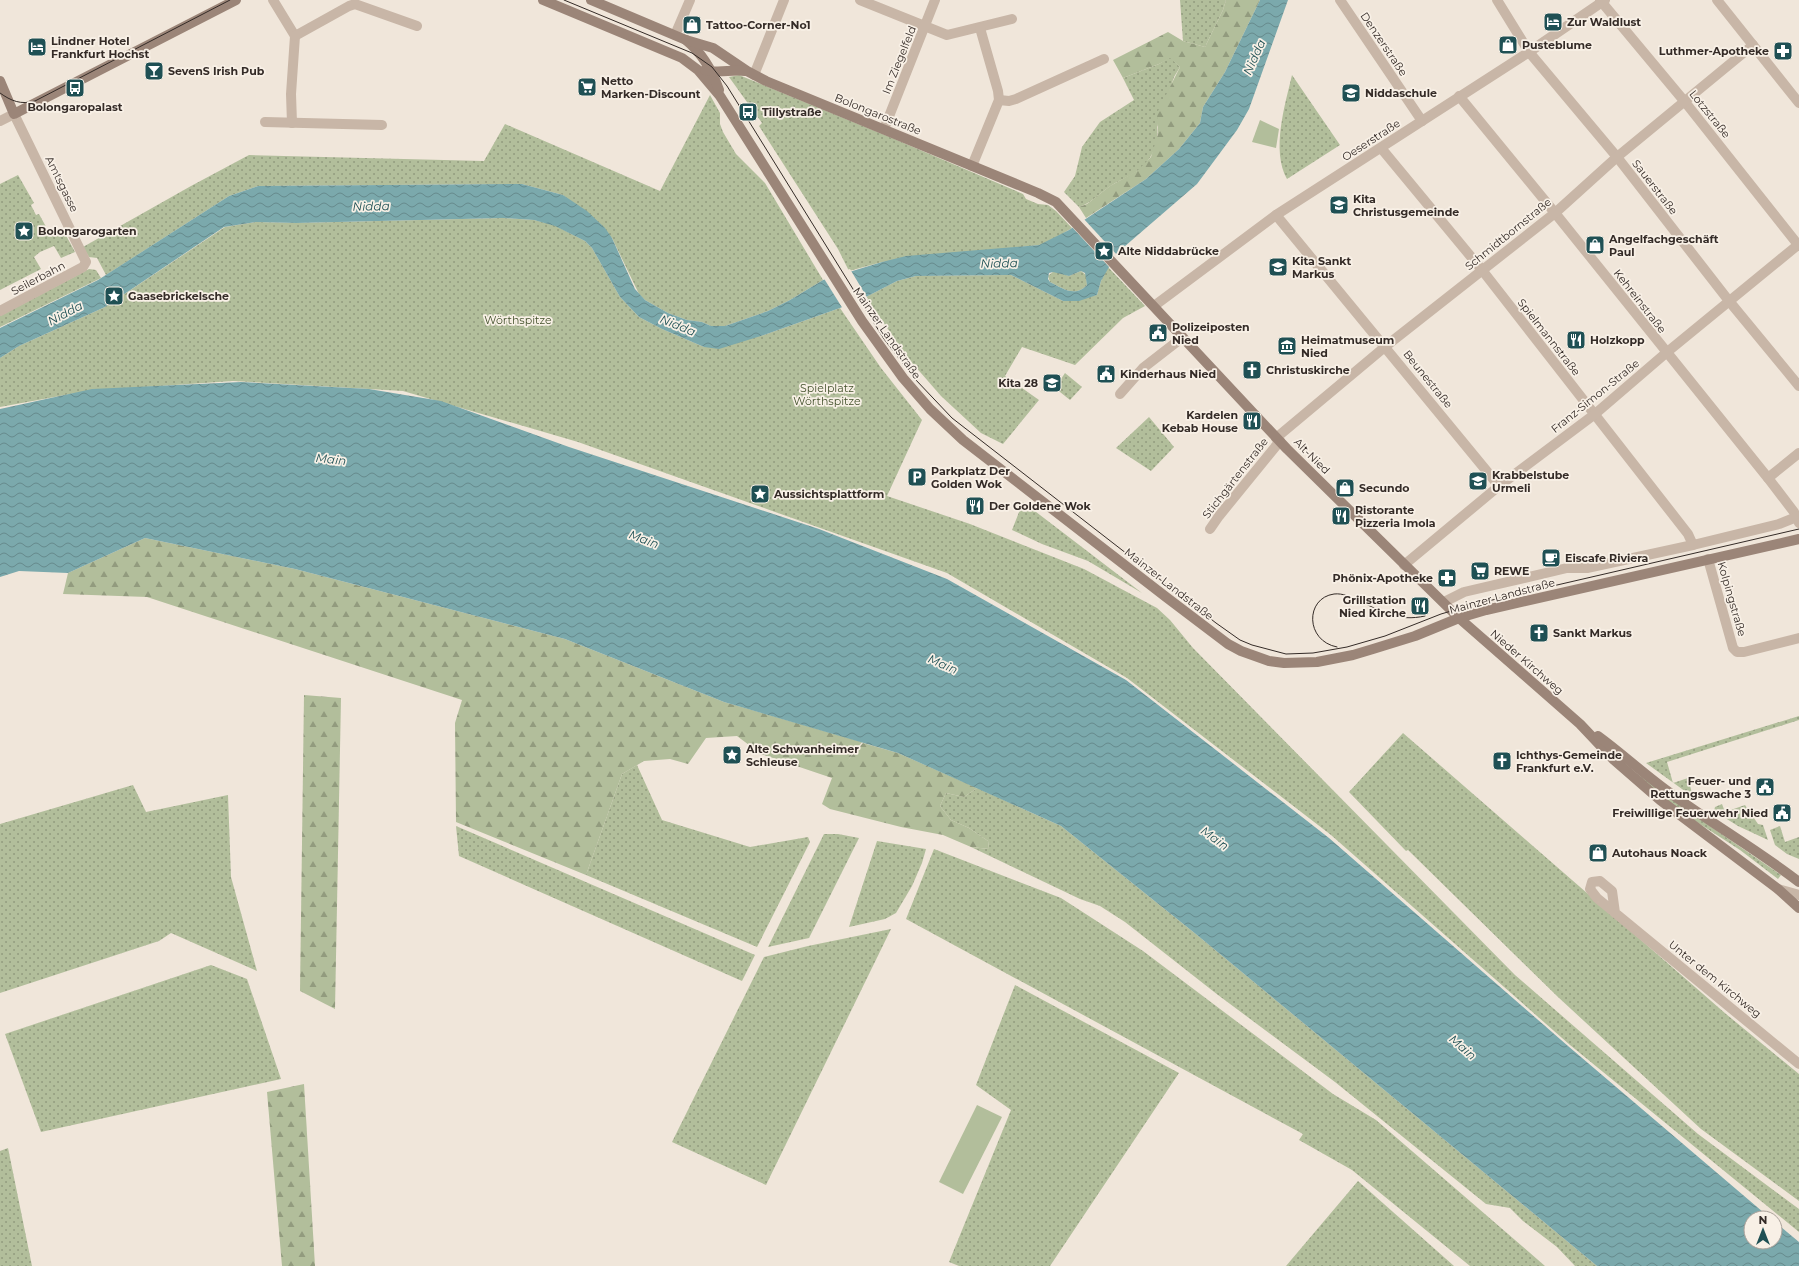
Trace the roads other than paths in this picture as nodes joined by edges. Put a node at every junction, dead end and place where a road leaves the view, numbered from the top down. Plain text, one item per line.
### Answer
1 (236, 0) edge
2 (273, 0) edge
3 (543, 0) edge
4 (591, 0) edge
5 (690, 0) edge
6 (784, 0) edge
7 (860, 0) edge
8 (935, 0) edge
9 (1340, 0) edge
10 (1497, 0) edge
11 (1717, 0) edge
12 (1602, 1) edge
13 (1012, 19) dead end
14 (417, 26) dead end
15 (925, 26) junction
16 (980, 28) junction
17 (675, 35) junction
18 (295, 36) junction
19 (686, 40) junction
20 (1753, 45) junction
21 (1529, 52) junction
22 (682, 58) junction
23 (729, 59) junction
24 (1104, 59) dead end
25 (724, 70) junction
26 (711, 71) junction
27 (750, 73) junction
28 (0, 81) edge
29 (720, 96) junction
30 (1459, 96) junction
31 (999, 100) junction
32 (1685, 102) junction
33 (1799, 102) edge
34 (14, 114) junction
35 (0, 121) edge
36 (1422, 121) junction
37 (265, 122) dead end
38 (292, 123) junction
39 (382, 125) dead end
40 (884, 129) junction
41 (1381, 148) junction
42 (1617, 157) junction
43 (972, 166) junction
44 (1555, 213) junction
45 (1276, 214) junction
46 (1799, 245) edge
47 (86, 264) joint
48 (1482, 270) junction
49 (1729, 301) junction
50 (1150, 303) junction
51 (0, 312) edge
52 (1182, 337) junction
53 (1386, 346) junction
54 (1666, 353) junction
55 (1799, 386) edge
56 (1120, 394) dead end
57 (1595, 414) junction
58 (1278, 440) junction
59 (1799, 453) edge
60 (1768, 478) junction
61 (1499, 486) junction
62 (1798, 519) edge
63 (1210, 530) dead end
64 (1799, 539) edge
65 (1693, 545) junction
66 (1708, 560) junction
67 (1404, 564) junction
68 (1444, 602) junction
69 (1459, 618) junction
70 (1799, 638) edge
71 (1580, 724) junction
72 (1799, 882) edge
73 (1778, 889) junction
74 (1799, 894) edge
75 (1799, 908) edge
76 (1615, 913) dead end
77 (1799, 1064) edge

1 - 34 main road
2 - 18 street
3 - 22 main road
4 - 17 main road, Bolongarostraße
5 - 17 street
6 - 27 street
7 - 15 street
8 - 15 street, Im Ziegelfeld
9 - 36 street, Denzerstraße
10 - 21 street, Sauerstraße
11 - 20 street
12 - 21 street, Oeserstraße
12 - 32 street, Lotzstraße
13 - 16 street
14 - 18 street
15 - 16 street
15 - 40 street, Im Ziegelfeld
16 - 31 street
17 - 19 main road, Bolongarostraße
18 - 38 street
19 - 23 main road, Bolongarostraße
19 - 26 main road, Bolongarostraße
20 - 32 street, Schmidtbornstraße
20 - 33 street
21 - 30 street, Oeserstraße
21 - 42 street, Sauerstraße
22 - 26 main road
22 - 29 main road
23 - 25 main road
23 - 27 main road, Bolongarostraße
24 - 31 street
25 - 26 main road
25 - 27 main road
26 - 29 main road, Bolongarostraße
27 - 40 main road, Bolongarostraße
28 - 34 main road
29 - 69 main road, Mainzer Landstraße
30 - 36 street, Oeserstraße
30 - 44 street, Kehreinstraße
31 - 43 street
32 - 42 street, Schmidtbornstraße
32 - 46 street, Lotzstraße
34 - 35 street
34 - 47 street, Amtsgasse
36 - 41 street, Oeserstraße
37 - 38 street
38 - 39 street
40 - 43 main road, Bolongarostraße
41 - 45 street, Oeserstraße
41 - 48 street, Spielmannstraße
42 - 44 street, Schmidtbornstraße
42 - 49 street, Sauerstraße
43 - 50 main road, Bolongarostraße
44 - 48 street, Schmidtbornstraße
44 - 54 street, Kehreinstraße
45 - 50 street, Oeserstraße
45 - 53 street, Beunestraße
46 - 49 street, Franz-Simon-Straße
47 - 51 street, Seilerbahn
48 - 53 street, Schmidtbornstraße
48 - 57 street, Spielmannstraße
49 - 54 street, Franz-Simon-Straße
49 - 55 street, Sauerstraße
50 - 52 main road, Alt-Nied
52 - 56 street
52 - 58 main road, Alt-Nied
53 - 58 street, Schmidtbornstraße
53 - 61 street, Beunestraße
54 - 57 street, Franz-Simon-Straße
54 - 60 street, Kehreinstraße
57 - 61 street, Franz-Simon-Straße
57 - 65 street, Spielmannstraße
58 - 63 street, Stichgärtenstraße
58 - 67 main road, Alt-Nied
59 - 60 street
60 - 62 street, Kehreinstraße
61 - 67 street, Franz-Simon-Straße
62 - 65 street, Mainzer Landstraße
64 - 66 main road, Mainzer Landstraße
65 - 68 street, Mainzer Landstraße
66 - 69 main road, Mainzer Landstraße
66 - 70 street, Kolpingstraße
67 - 68 main road, Alt-Nied
68 - 69 main road, Alt-Nied
69 - 71 main road, Nieder Kirchweg
71 - 72 main road, Nieder Kirchweg
71 - 73 main road, Nieder Kirchweg
73 - 74 street
73 - 75 main road, Nieder Kirchweg
76 - 77 street, Unter dem Kirchweg

